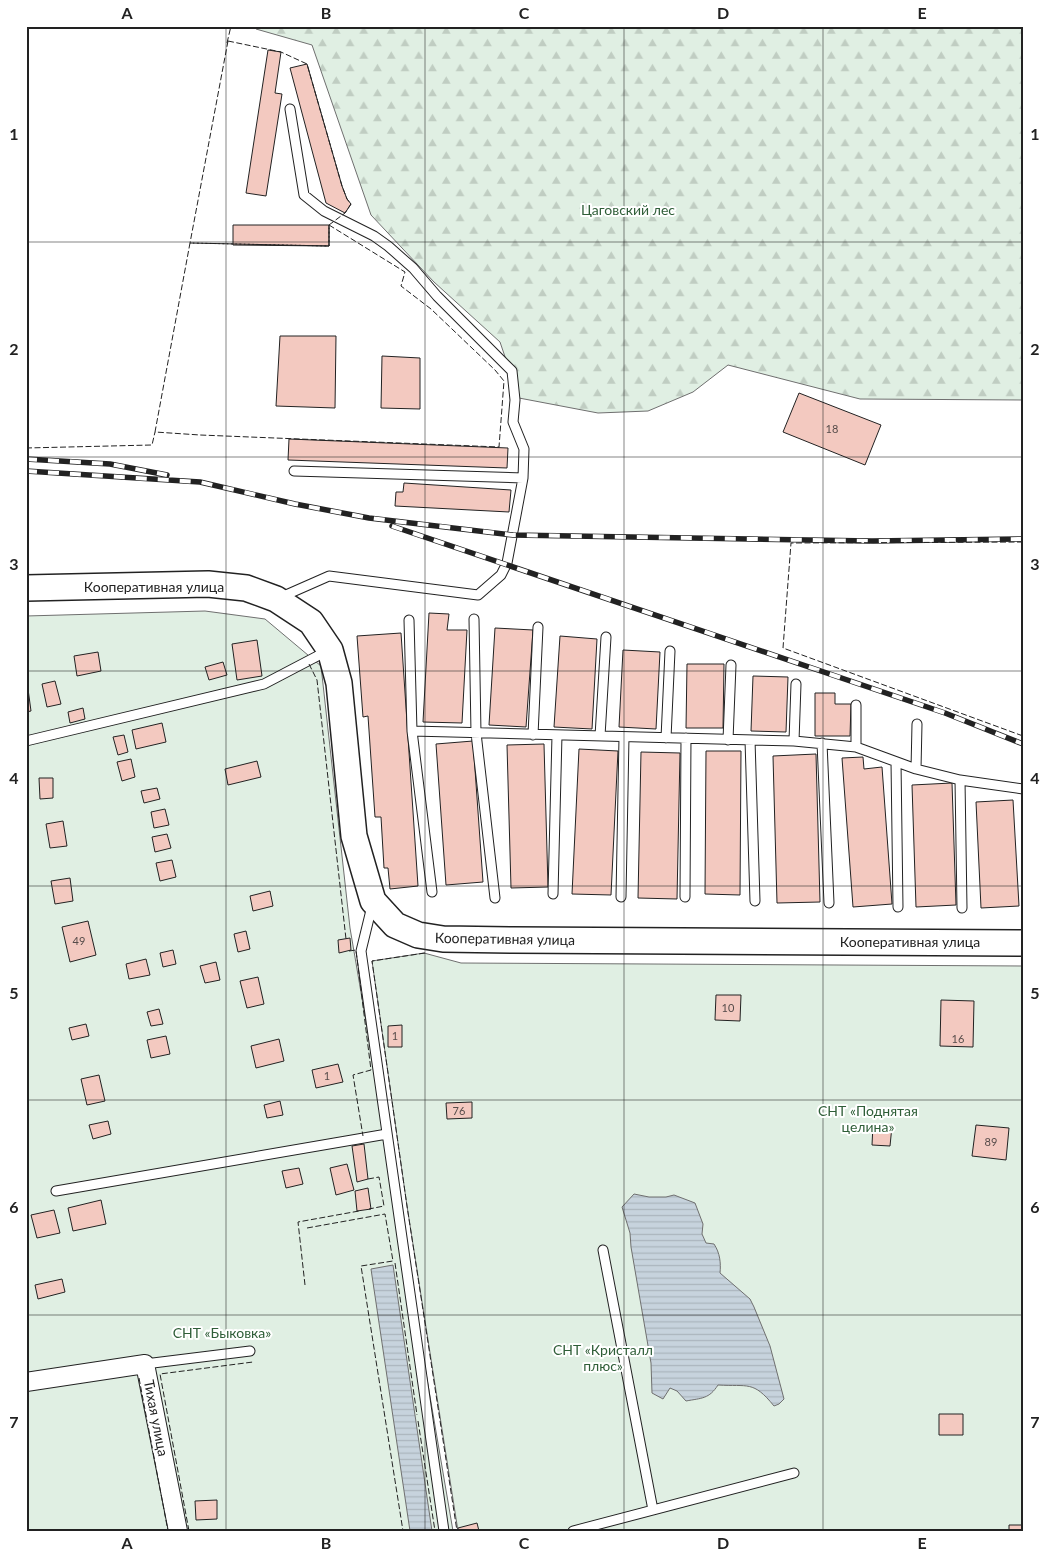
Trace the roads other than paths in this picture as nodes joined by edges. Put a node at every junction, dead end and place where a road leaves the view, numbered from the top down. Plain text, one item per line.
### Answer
1 (290, 108) dead end
2 (294, 471) dead end
3 (523, 478) junction
4 (26, 588) edge
5 (276, 599) junction
6 (474, 619) dead end
7 (409, 620) dead end
8 (538, 627) dead end
9 (606, 637) dead end
10 (330, 650) junction
11 (670, 651) dead end
12 (731, 665) dead end
13 (796, 684) dead end
14 (856, 705) dead end
15 (917, 724) dead end
16 (412, 731) junction
17 (476, 733) junction
18 (533, 734) junction
19 (557, 735) junction
20 (600, 736) junction
21 (624, 737) junction
22 (666, 738) junction
23 (686, 738) junction
24 (728, 740) junction
25 (750, 740) junction
26 (26, 741) edge
27 (794, 741) junction
28 (822, 744) junction
29 (856, 747) junction
30 (896, 762) junction
31 (916, 769) junction
32 (960, 780) junction
33 (1023, 790) edge
34 (432, 892) dead end
35 (553, 894) dead end
36 (621, 897) dead end
37 (685, 897) dead end
38 (495, 898) dead end
39 (373, 901) junction
40 (754, 901) dead end
41 (829, 903) dead end
42 (898, 907) dead end
43 (962, 908) dead end
44 (1023, 943) edge
45 (387, 1134) junction
46 (56, 1191) dead end
47 (603, 1250) dead end
48 (250, 1351) dead end
49 (145, 1364) junction
50 (26, 1382) edge
51 (794, 1473) dead end
52 (653, 1510) junction
53 (178, 1531) edge
54 (444, 1531) edge
55 (573, 1531) edge

1 - 3 lane
2 - 3 lane
3 - 5 lane
4 - 5 main road, Кооперативная улица
5 - 10 main road, Кооперативная улица
6 - 17 lane
7 - 16 lane
8 - 18 lane
9 - 20 lane
10 - 26 lane
10 - 39 main road, Кооперативная улица
11 - 22 lane
12 - 24 lane
13 - 27 lane
14 - 29 lane
15 - 31 lane
16 - 17 lane
16 - 34 lane
17 - 18 lane
17 - 38 lane
18 - 19 lane
19 - 20 lane
19 - 35 lane
20 - 21 lane
21 - 22 lane
21 - 36 lane
22 - 23 lane
23 - 24 lane
23 - 37 lane
24 - 25 lane
25 - 27 lane
25 - 40 lane
27 - 28 lane
28 - 29 lane
28 - 41 lane
29 - 30 lane
30 - 31 lane
30 - 42 lane
31 - 32 lane
32 - 33 lane
32 - 43 lane
39 - 44 main road, Кооперативная улица
39 - 45 lane
45 - 46 lane
45 - 54 lane
47 - 52 lane
48 - 49 lane
49 - 50 street, Тихая улица
49 - 53 street, Тихая улица
51 - 52 lane
52 - 55 lane

